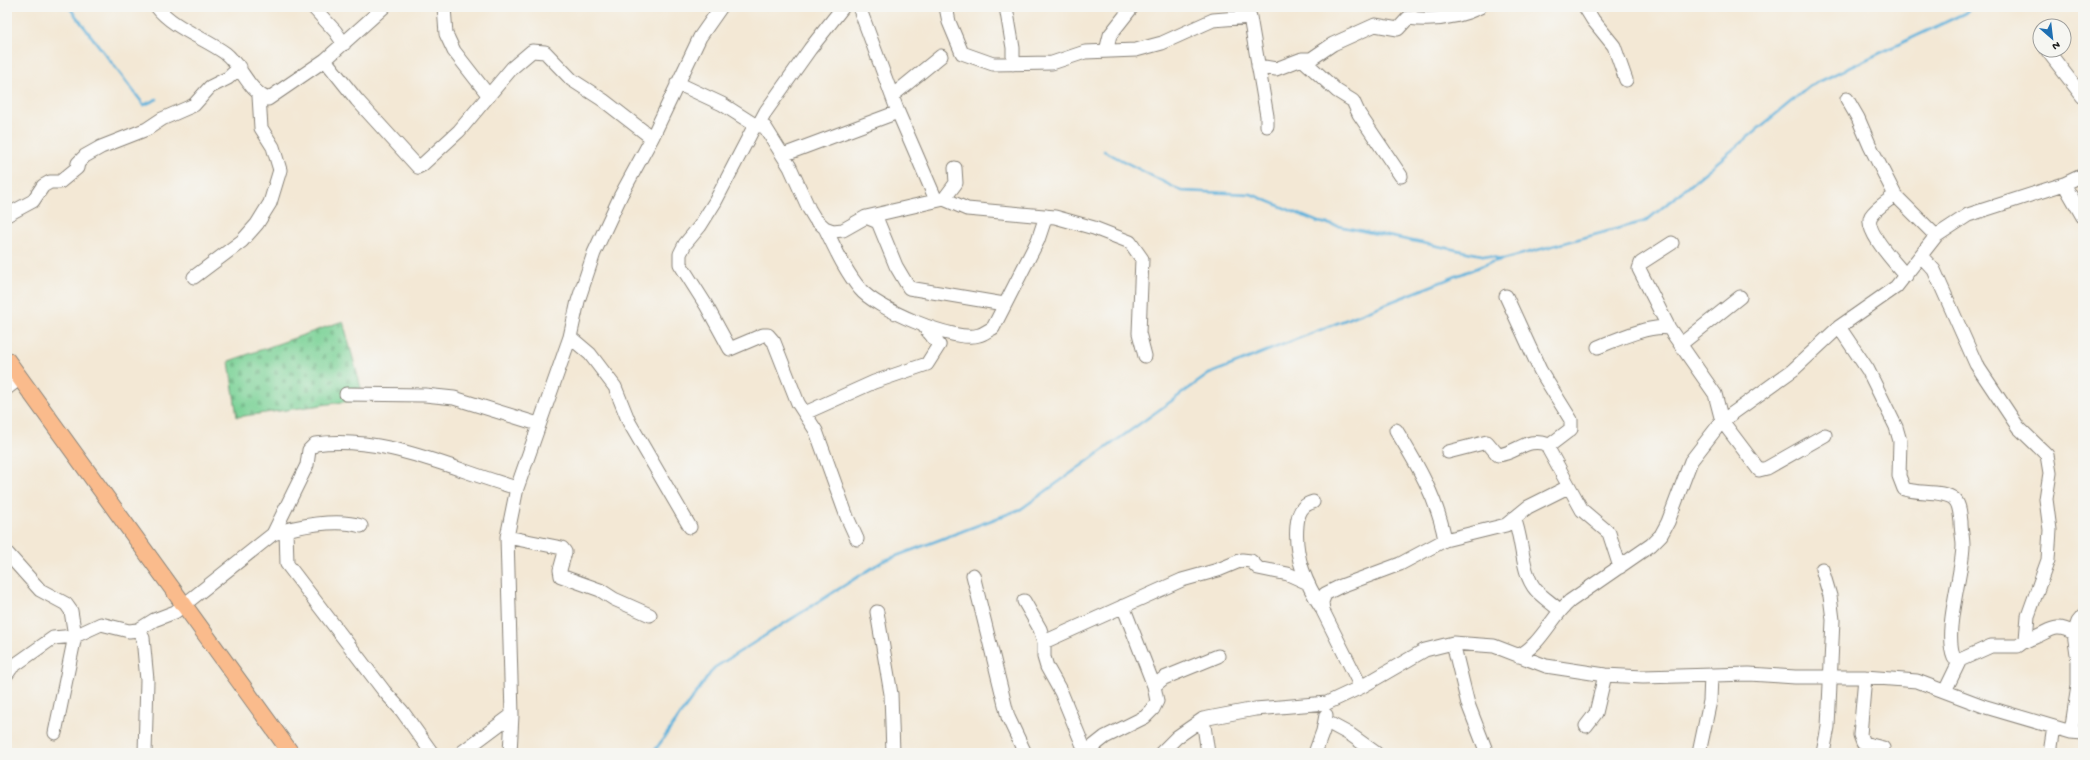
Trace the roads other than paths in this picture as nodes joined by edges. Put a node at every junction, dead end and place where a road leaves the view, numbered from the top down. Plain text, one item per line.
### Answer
1 (157, 7) edge
2 (313, 7) edge
3 (384, 7) edge
4 (444, 7) edge
5 (843, 7) edge
6 (859, 7) edge
7 (946, 7) edge
8 (1006, 7) edge
9 (1132, 7) edge
10 (1480, 7) edge
11 (1585, 7) edge
12 (716, 9) edge
13 (1248, 12) edge
14 (344, 44) junction
15 (1106, 51) junction
16 (941, 56) dead end
17 (2053, 58) edge
18 (1302, 59) junction
19 (325, 60) junction
20 (1013, 64) junction
21 (1258, 66) junction
22 (240, 67) junction
23 (1626, 80) dead end
24 (677, 83) junction
25 (259, 96) junction
26 (489, 96) junction
27 (892, 96) junction
28 (2083, 97) edge
29 (1847, 99) dead end
30 (898, 112) junction
31 (757, 125) junction
32 (1267, 126) dead end
33 (652, 138) junction
34 (783, 155) junction
35 (955, 168) dead end
36 (2083, 175) edge
37 (1401, 176) dead end
38 (2064, 184) junction
39 (1895, 195) junction
40 (940, 200) junction
41 (7, 215) edge
42 (1046, 216) junction
43 (866, 217) junction
44 (2083, 217) edge
45 (824, 228) junction
46 (1936, 236) junction
47 (1672, 243) dead end
48 (1921, 256) junction
49 (1906, 276) junction
50 (194, 277) dead end
51 (1506, 296) dead end
52 (1740, 297) dead end
53 (1004, 304) junction
54 (924, 325) junction
55 (1839, 327) junction
56 (1670, 328) junction
57 (570, 337) junction
58 (1681, 344) junction
59 (1598, 347) dead end
60 (1145, 356) dead end
61 (7, 360) edge
62 (20, 378) junction
63 (7, 388) edge
64 (346, 394) dead end
65 (805, 413) junction
66 (1722, 421) junction
67 (538, 424) junction
68 (1396, 430) dead end
69 (1825, 435) dead end
70 (1550, 445) junction
71 (1448, 452) dead end
72 (1568, 487) junction
73 (517, 488) junction
74 (1313, 502) dead end
75 (1514, 518) junction
76 (361, 526) dead end
77 (690, 527) dead end
78 (279, 532) junction
79 (507, 536) junction
80 (857, 539) dead end
81 (1445, 540) junction
82 (7, 553) edge
83 (1620, 567) junction
84 (1822, 569) dead end
85 (973, 574) dead end
86 (1308, 583) junction
87 (1024, 601) dead end
88 (186, 604) junction
89 (1123, 606) junction
90 (1560, 610) junction
91 (1323, 611) junction
92 (877, 612) dead end
93 (650, 615) dead end
94 (2083, 616) edge
95 (138, 630) junction
96 (2074, 633) junction
97 (75, 636) junction
98 (2026, 639) junction
99 (1044, 642) junction
100 (1453, 643) junction
101 (1218, 656) dead end
102 (1518, 656) junction
103 (1960, 660) junction
104 (7, 674) edge
105 (1605, 675) junction
106 (1711, 675) junction
107 (1829, 677) junction
108 (1865, 677) junction
109 (1154, 686) junction
110 (1361, 687) junction
111 (1945, 692) junction
112 (1327, 703) junction
113 (512, 716) junction
114 (1203, 719) junction
115 (1325, 722) junction
116 (1586, 726) dead end
117 (2054, 728) junction
118 (2077, 732) edge
119 (55, 733) dead end
120 (1485, 748) dead end
121 (1883, 748) dead end
122 (1086, 752) edge
123 (145, 753) edge
124 (292, 753) edge
125 (432, 753) edge
126 (461, 753) edge
127 (510, 753) edge
128 (893, 753) edge
129 (1025, 753) edge
130 (1161, 753) edge
131 (1208, 753) edge
132 (1315, 753) edge
133 (1376, 753) edge
134 (1699, 753) edge
135 (1823, 753) edge
136 (2050, 753) edge

1 - 22 street
2 - 14 street
3 - 14 street
4 - 26 street
5 - 31 street
6 - 27 street
7 - 20 street
8 - 20 street
9 - 15 street
10 - 18 street
11 - 23 street
12 - 24 street
13 - 15 street
13 - 21 street
14 - 19 street
15 - 20 street
16 - 27 street
17 - 28 street
18 - 21 street
18 - 37 street
19 - 25 street
19 - 26 street
21 - 32 street
22 - 25 street
22 - 41 street
24 - 31 street
24 - 33 street
25 - 50 street
26 - 33 street
27 - 30 street
29 - 39 street
30 - 34 street
30 - 40 street
31 - 34 street
31 - 65 street
33 - 57 street
34 - 45 street
35 - 40 street
36 - 38 street
38 - 44 street
38 - 46 street
39 - 46 street
39 - 49 street
40 - 42 street
40 - 43 street
42 - 53 street
42 - 60 street
43 - 45 street
43 - 53 street
45 - 54 street
46 - 48 street
47 - 56 street
48 - 49 street
48 - 98 street
49 - 55 street
51 - 70 street
52 - 58 street
53 - 54 street
54 - 65 street
55 - 66 street
55 - 103 street
56 - 58 street
56 - 59 street
57 - 67 street
57 - 77 street
58 - 66 street
61 - 62 main road
62 - 63 street
62 - 88 main road
64 - 67 street
65 - 80 street
66 - 69 street
66 - 83 street
67 - 73 street
68 - 81 street
70 - 71 street
70 - 72 street
72 - 75 street
72 - 83 street
73 - 78 street
73 - 79 street
74 - 86 street
75 - 81 street
75 - 90 street
76 - 78 street
78 - 88 street
78 - 125 street
79 - 93 street
79 - 113 street
81 - 91 street
82 - 97 street
83 - 90 street
84 - 107 street
85 - 129 street
86 - 89 street
86 - 91 street
87 - 99 street
88 - 95 street
88 - 124 main road
89 - 99 street
89 - 109 street
90 - 102 street
91 - 110 street
92 - 128 street
94 - 96 street
95 - 97 street
95 - 123 street
96 - 98 street
96 - 118 street
97 - 104 street
97 - 119 street
98 - 103 street
99 - 122 street
100 - 102 street
100 - 110 street
100 - 120 street
101 - 109 street
102 - 105 street
103 - 111 street
105 - 106 street
105 - 116 street
106 - 107 street
106 - 134 street
107 - 108 street
107 - 135 street
108 - 111 street
108 - 121 street
109 - 122 street
110 - 112 street
111 - 117 street
112 - 114 street
112 - 115 street
113 - 126 street
113 - 127 street
114 - 130 street
114 - 131 street
115 - 132 street
115 - 133 street
117 - 118 street
117 - 136 street

